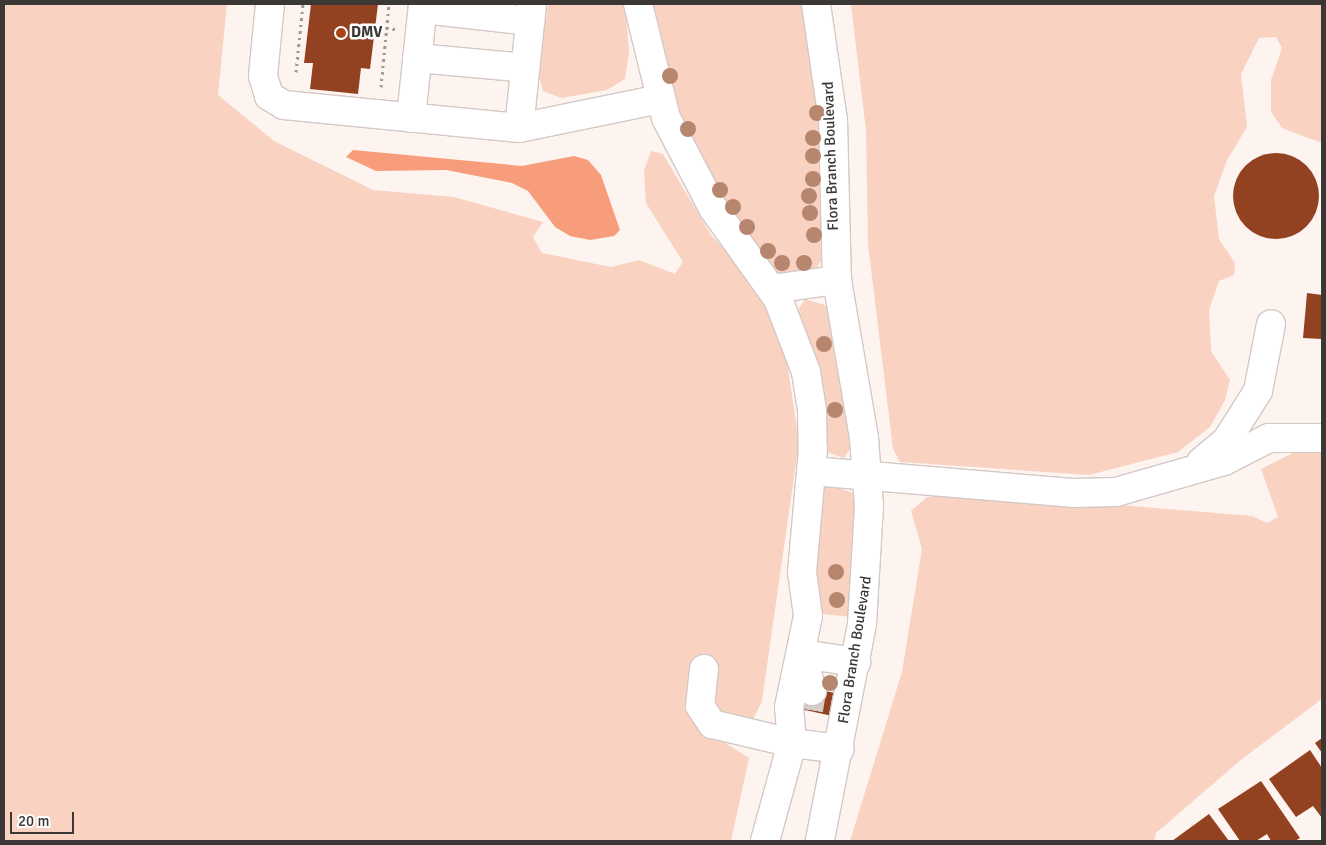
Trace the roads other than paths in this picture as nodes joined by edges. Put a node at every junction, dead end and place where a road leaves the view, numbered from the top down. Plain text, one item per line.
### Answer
1 (270, 4) edge
2 (638, 4) edge
3 (816, 4) edge
4 (423, 6) edge
5 (531, 12) edge
6 (417, 58) junction
7 (526, 68) junction
8 (660, 99) junction
9 (411, 118) junction
10 (519, 128) junction
11 (837, 280) junction
12 (772, 289) junction
13 (1272, 324) dead end
14 (1322, 438) edge
15 (812, 471) junction
16 (1190, 471) junction
17 (868, 474) junction
18 (802, 654) junction
19 (856, 662) junction
20 (704, 669) dead end
21 (792, 743) junction
22 (840, 749) junction
23 (765, 841) edge
24 (820, 841) edge

1 - 9 street
2 - 8 street
3 - 11 street, Flora Branch Boulevard
4 - 5 street
4 - 6 street
5 - 7 street
6 - 7 street
6 - 9 street
7 - 10 street
8 - 10 street
8 - 12 street
9 - 10 street
11 - 12 street
11 - 17 street, Flora Branch Boulevard
12 - 15 street
13 - 16 street
14 - 16 street
15 - 17 street
15 - 18 street
16 - 17 street
17 - 19 street, Flora Branch Boulevard
18 - 19 street
18 - 21 street
18 - 21 street
19 - 22 street, Flora Branch Boulevard
20 - 21 street
21 - 22 street
21 - 23 street
22 - 24 street, Flora Branch Boulevard

